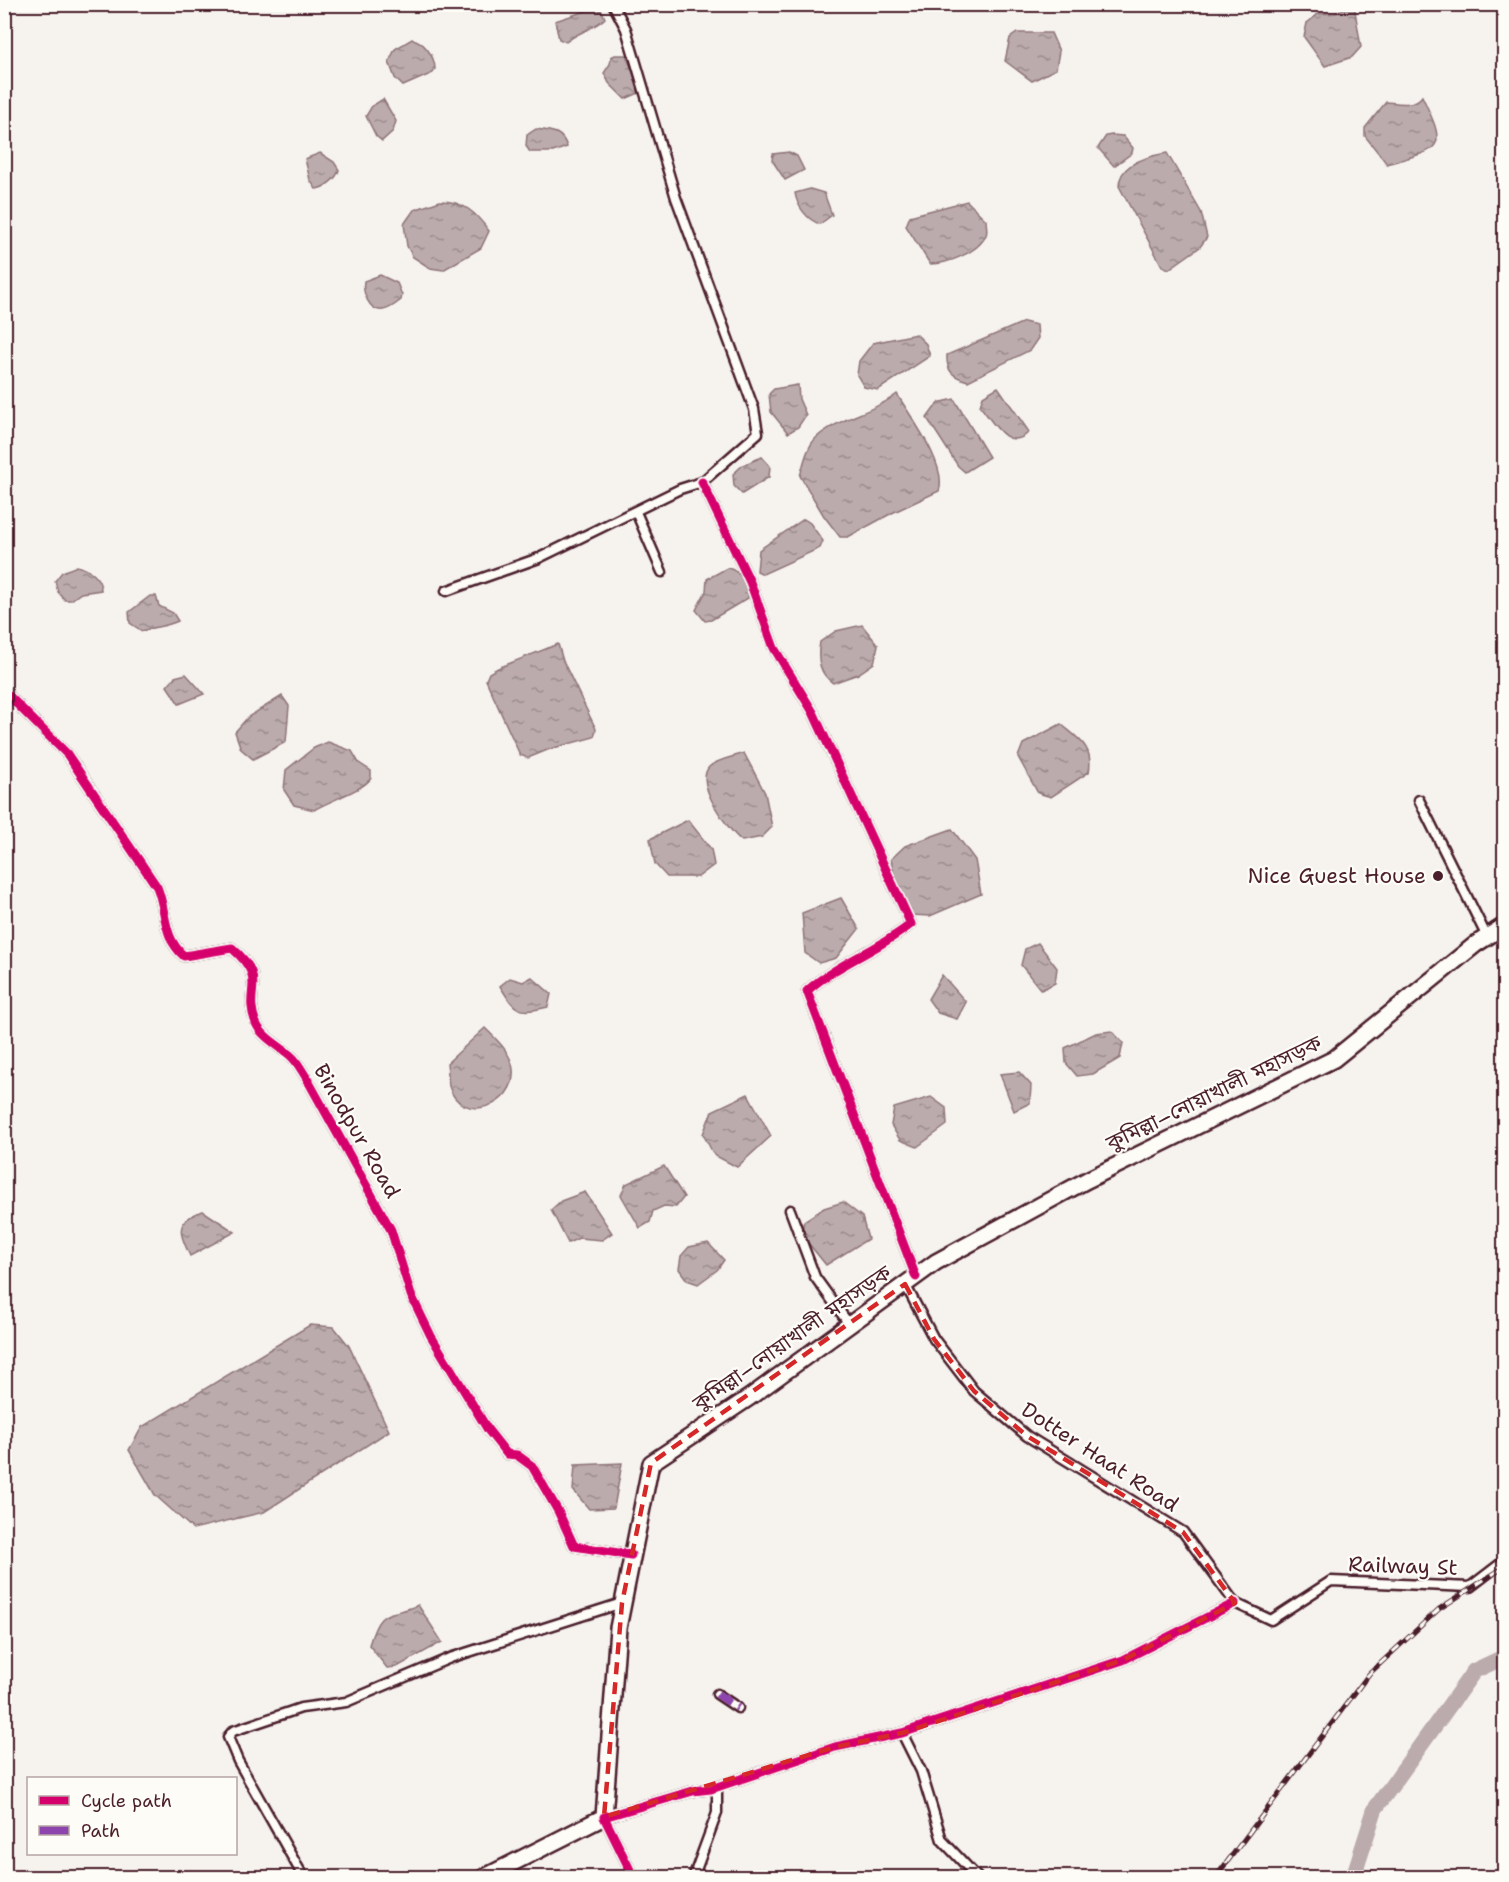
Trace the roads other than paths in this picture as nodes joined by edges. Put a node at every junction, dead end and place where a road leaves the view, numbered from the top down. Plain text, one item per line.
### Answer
1 (613, 4) edge
2 (702, 482) junction
3 (636, 512) junction
4 (662, 572) dead end
5 (446, 591) dead end
6 (4, 691) edge
7 (1419, 800) dead end
8 (1504, 926) edge
9 (1487, 937) junction
10 (790, 1210) dead end
11 (910, 1281) junction
12 (849, 1324) junction
13 (631, 1555) junction
14 (1504, 1561) edge
15 (1235, 1603) junction
16 (622, 1604) junction
17 (717, 1694) dead end
18 (738, 1708) dead end
19 (902, 1733) junction
20 (714, 1788) junction
21 (604, 1817) junction
22 (304, 1878) edge
23 (483, 1878) edge
24 (634, 1878) edge
25 (693, 1878) edge
26 (978, 1878) edge

1 - 2 street
2 - 3 street
2 - 11 street, Dotter Haat Road
3 - 4 street
3 - 5 street
6 - 13 street, Binodpur Road
7 - 9 street
8 - 9 highway, কুমিল্লা–নোয়াখালী মহাসড়ক
9 - 11 highway, কুমিল্লা–নোয়াখালী মহাসড়ক
10 - 12 street
11 - 12 highway, কুমিল্লা–নোয়াখালী মহাসড়ক
11 - 15 street, Dotter Haat Road
12 - 13 highway, কুমিল্লা–নোয়াখালী মহাসড়ক
13 - 16 highway, কুমিল্লা–নোয়াখালী মহাসড়ক
14 - 15 street, Railway St
15 - 19 street
16 - 21 highway, কুমিল্লা–নোয়াখালী মহাসড়ক
16 - 22 street
17 - 18 street
19 - 20 street
19 - 26 street
20 - 21 street
20 - 25 street
21 - 23 highway
21 - 24 street

